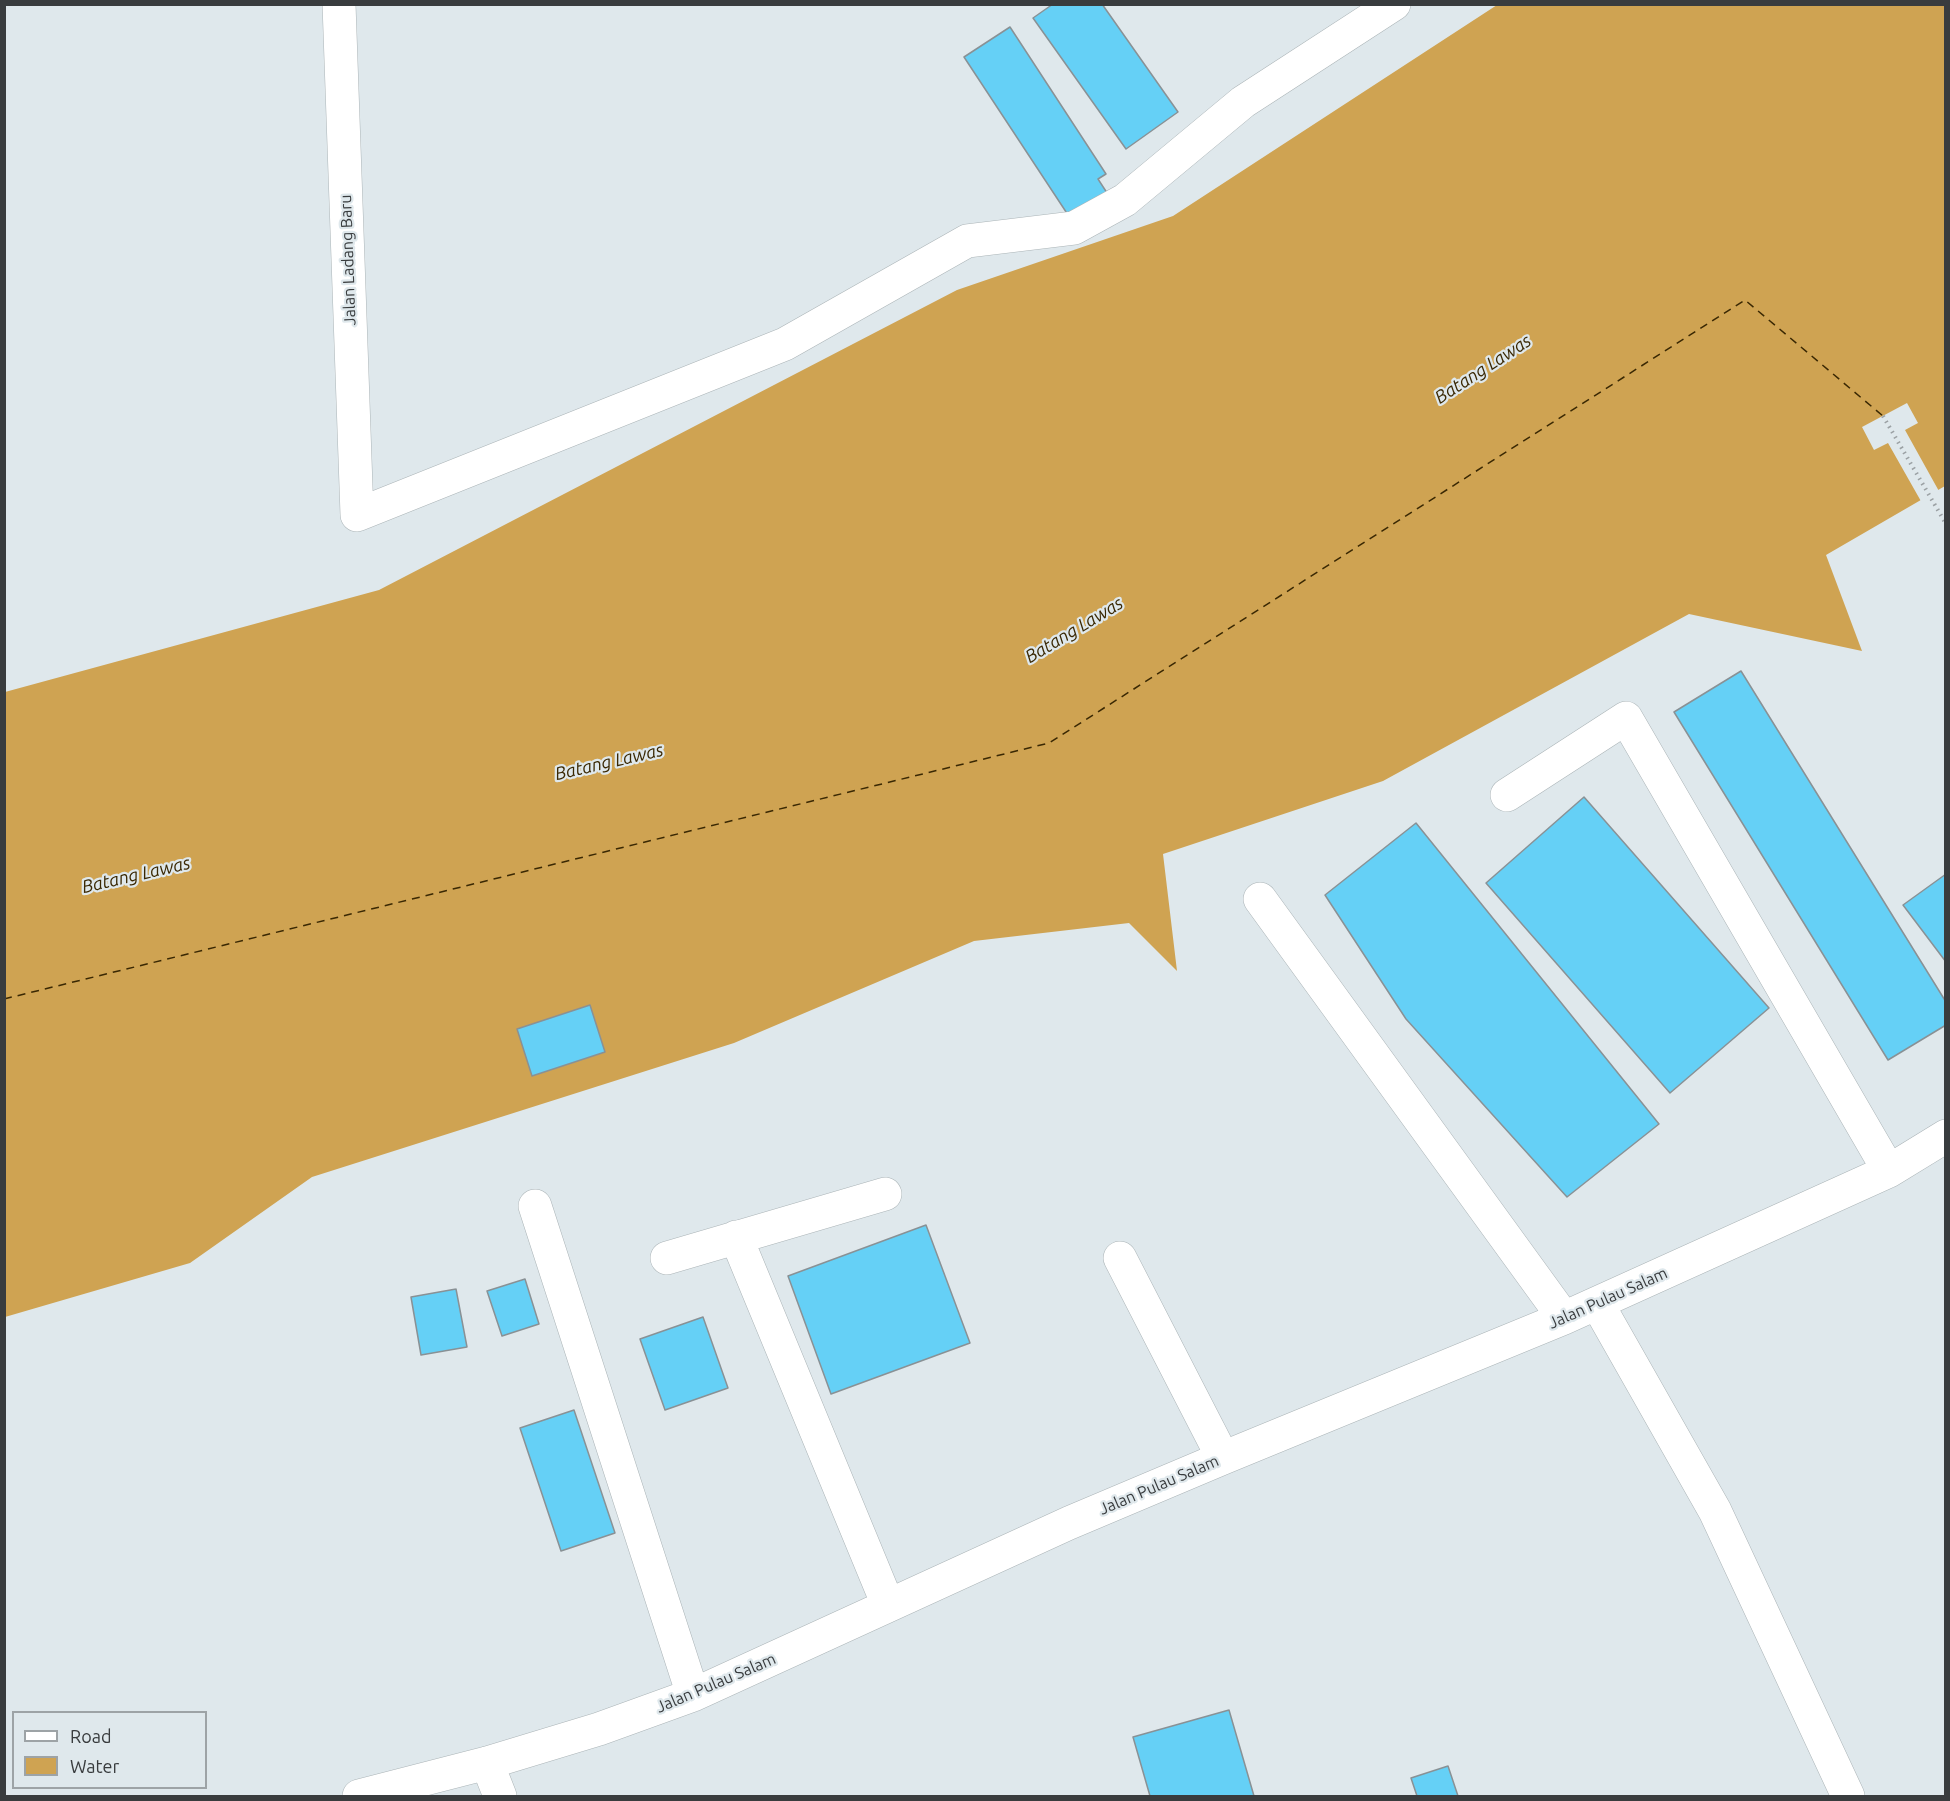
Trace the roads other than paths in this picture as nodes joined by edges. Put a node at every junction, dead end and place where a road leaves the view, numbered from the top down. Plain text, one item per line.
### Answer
1 (339, 4) edge
2 (1394, 4) edge
3 (1507, 795) dead end
4 (1260, 899) dead end
5 (1946, 1136) edge
6 (1889, 1172) junction
7 (885, 1194) dead end
8 (536, 1206) dead end
9 (736, 1237) junction
10 (667, 1258) dead end
11 (1120, 1258) dead end
12 (1597, 1303) junction
13 (1564, 1318) junction
14 (1223, 1458) junction
15 (888, 1605) junction
16 (693, 1695) junction
17 (488, 1763) junction
18 (359, 1797) edge
19 (500, 1797) edge
20 (1848, 1797) edge

1 - 2 street, Jalan Ladang Baru
3 - 6 street
4 - 13 street
5 - 6 street, Jalan Pulau Salam
6 - 12 street, Jalan Pulau Salam
7 - 9 street
8 - 16 street
9 - 10 street
9 - 15 street
11 - 14 street
12 - 13 street, Jalan Pulau Salam
12 - 20 street
13 - 14 street, Jalan Pulau Salam
14 - 15 street, Jalan Pulau Salam
15 - 16 street, Jalan Pulau Salam
16 - 17 street, Jalan Pulau Salam
17 - 18 street, Jalan Pulau Salam
17 - 19 street

